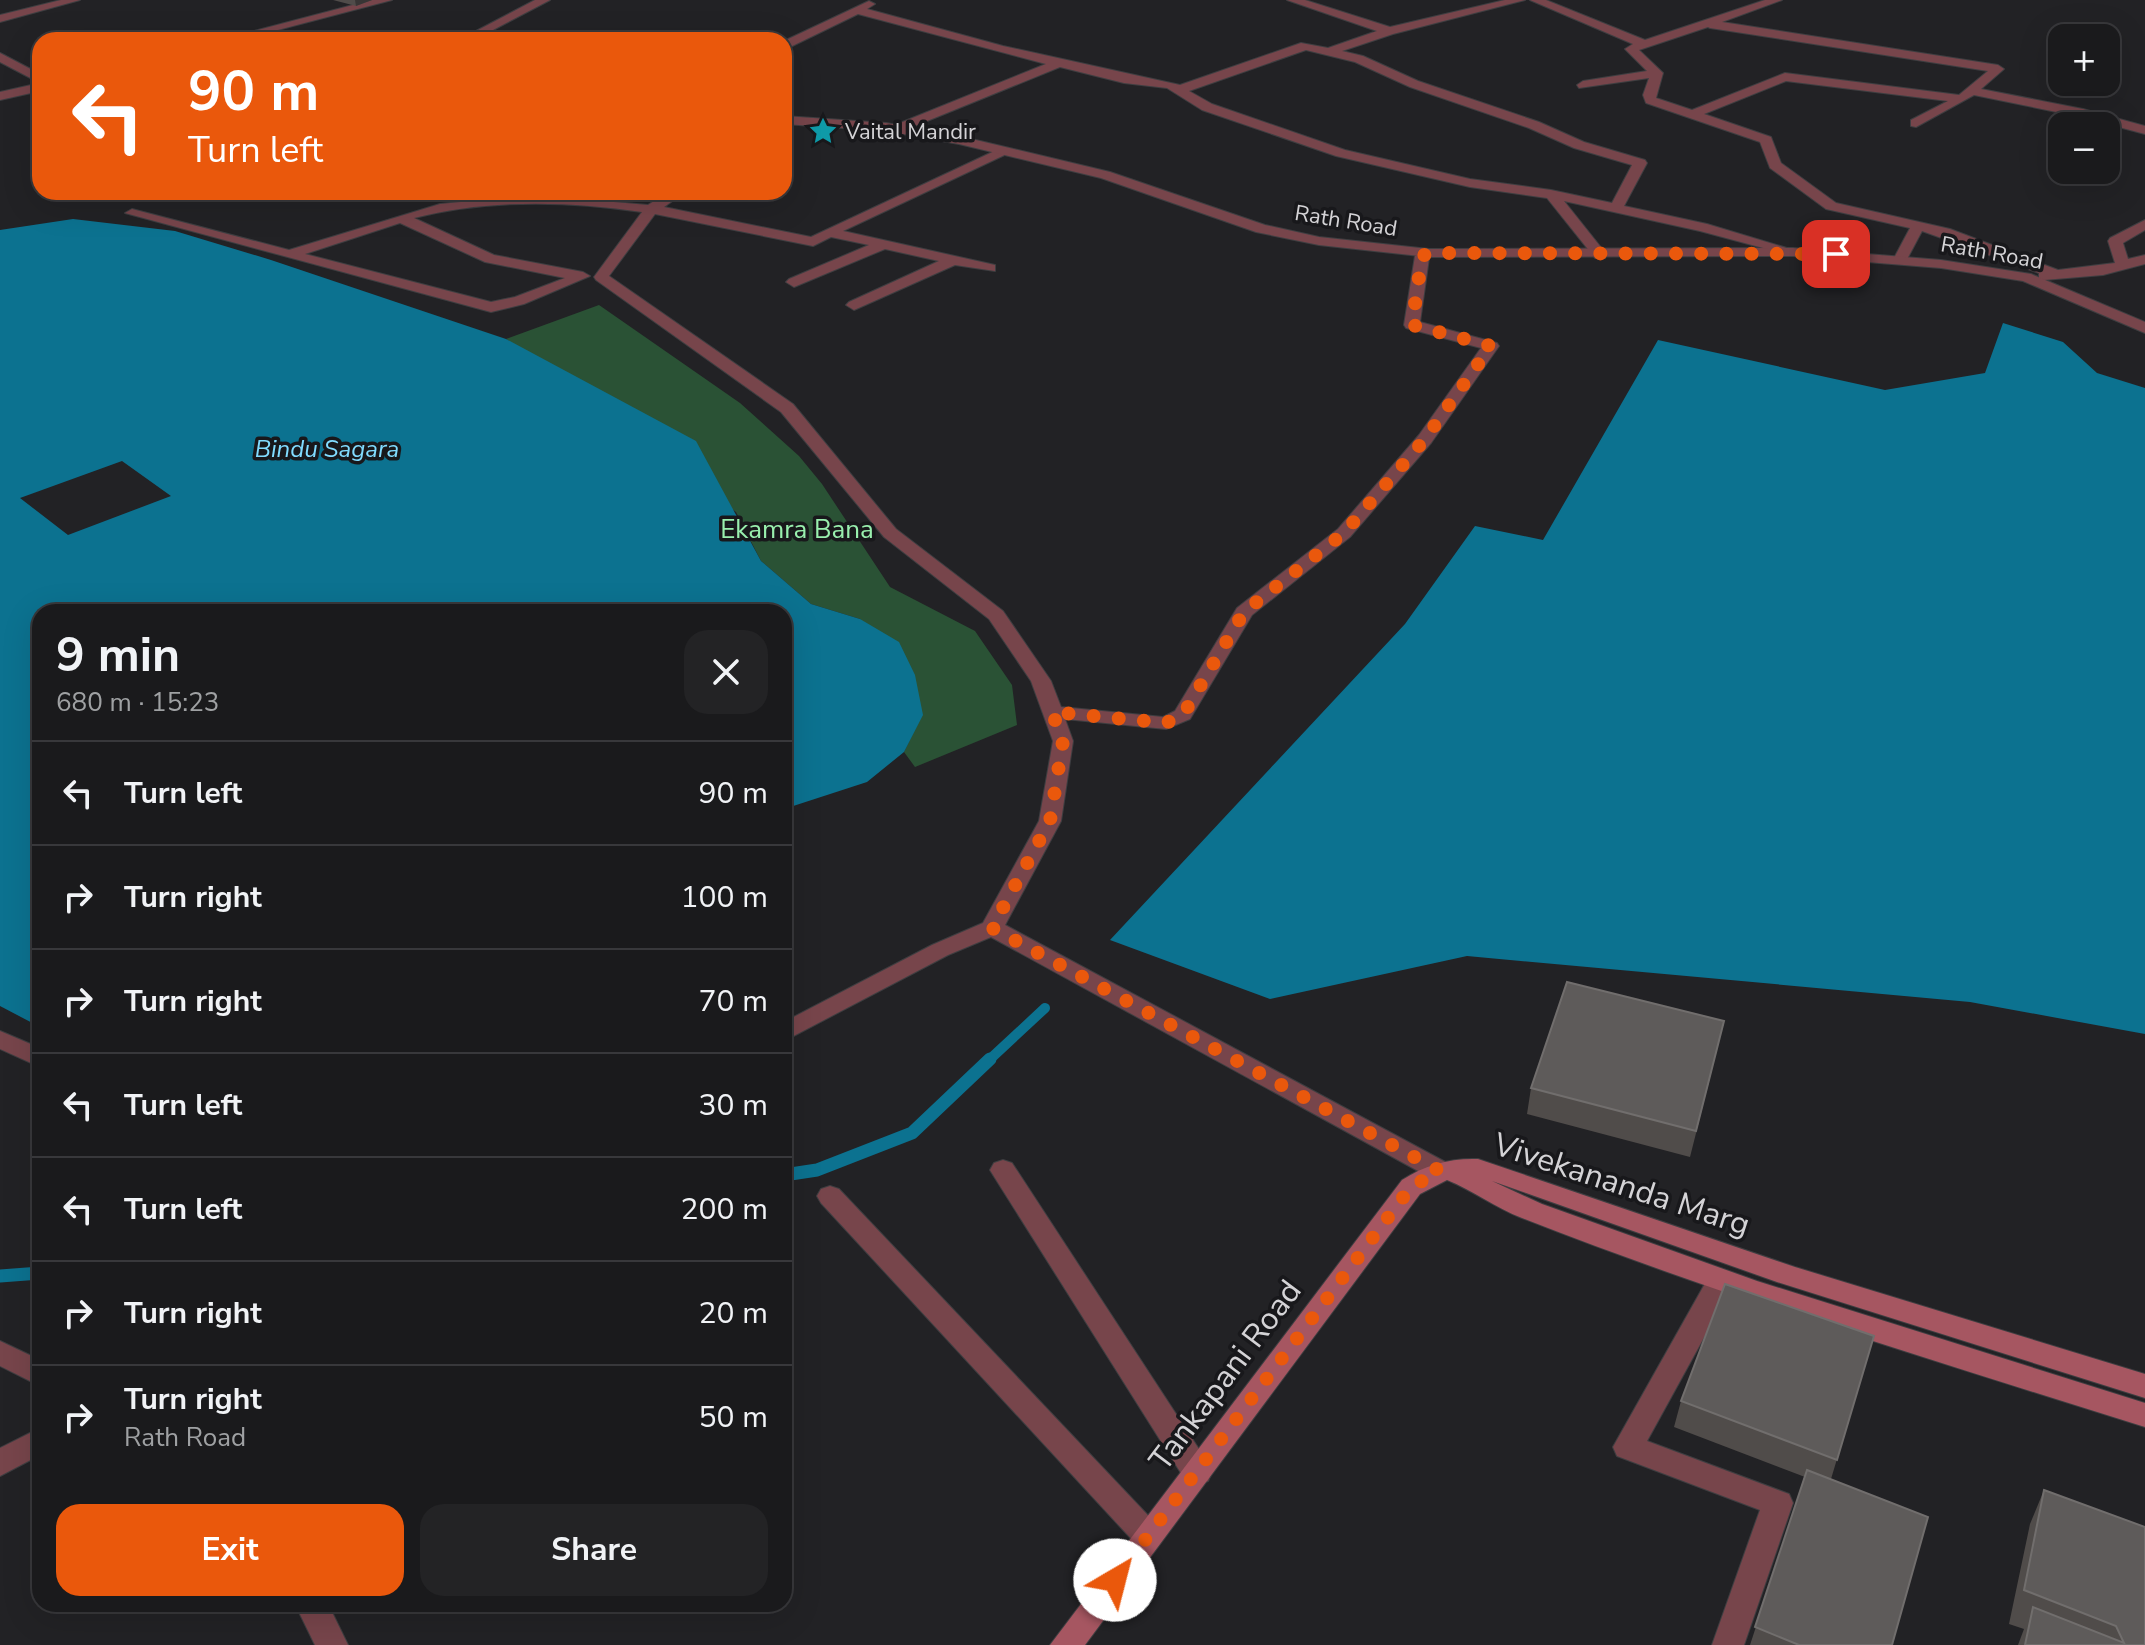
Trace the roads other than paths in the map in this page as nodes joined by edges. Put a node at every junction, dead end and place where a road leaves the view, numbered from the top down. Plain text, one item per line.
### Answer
1 (74, 0) edge
2 (386, 0) edge
3 (544, 0) edge
4 (846, 0) edge
5 (1293, 0) edge
6 (1519, 0) edge
7 (1536, 0) edge
8 (1776, 0) edge
9 (867, 5) edge
10 (0, 19) edge
11 (1705, 23) junction
12 (1389, 31) junction
13 (258, 32) edge
14 (481, 32) edge
15 (792, 42) edge
16 (1643, 44) junction
17 (1328, 52) junction
18 (0, 57) edge
19 (1059, 63) junction
20 (1657, 73) junction
21 (32, 75) edge
22 (1583, 85) dead end
23 (32, 89) edge
24 (1176, 91) junction
25 (1967, 95) junction
26 (0, 96) edge
27 (1691, 115) junction
28 (792, 121) edge
29 (1916, 123) dead end
30 (900, 128) junction
31 (2145, 130) edge
32 (1006, 151) junction
33 (1551, 194) junction
34 (514, 200) edge
35 (590, 200) edge
36 (666, 200) edge
37 (653, 208) junction
38 (1616, 208) junction
39 (132, 213) dead end
40 (404, 219) junction
41 (2145, 224) edge
42 (1918, 226) junction
43 (829, 232) junction
44 (884, 244) junction
45 (1793, 252) junction
46 (1429, 253) junction
47 (290, 254) junction
48 (1600, 255) junction
49 (2145, 259) edge
50 (953, 260) junction
51 (1900, 260) junction
52 (2123, 265) junction
53 (990, 268) dead end
54 (2057, 275) junction
55 (592, 276) junction
56 (2026, 277) junction
57 (794, 282) dead end
58 (854, 305) dead end
59 (2145, 328) edge
60 (1052, 712) junction
61 (992, 928) junction
62 (792, 1029) edge
63 (0, 1039) edge
64 (32, 1054) edge
65 (1003, 1170) dead end
66 (1448, 1171) junction
67 (830, 1196) dead end
68 (1721, 1281) junction
69 (0, 1352) edge
70 (32, 1370) edge
71 (2145, 1386) edge
72 (2145, 1415) edge
73 (32, 1445) edge
74 (0, 1463) edge
75 (1197, 1472) junction
76 (1148, 1536) junction
77 (315, 1612) edge
78 (332, 1645) edge
79 (1066, 1645) edge
80 (1728, 1645) edge

1 - 10 street
2 - 13 street
3 - 14 street
4 - 9 street
5 - 12 street
6 - 12 street
7 - 16 street
8 - 11 street
9 - 15 street
9 - 19 street
11 - 16 street
11 - 25 street
12 - 17 street
16 - 20 street
17 - 24 street
17 - 38 street
18 - 21 street
19 - 24 street
19 - 30 street
20 - 22 street
20 - 27 street
23 - 26 street
24 - 33 street
25 - 27 street
25 - 29 street
25 - 31 street
27 - 42 street
28 - 30 street, Rath Road
30 - 32 street, Rath Road
32 - 43 street
32 - 46 street, Rath Road
33 - 38 street
33 - 48 street
34 - 40 street
35 - 37 street
36 - 37 street
37 - 43 street
37 - 55 street
38 - 45 street
39 - 47 street
40 - 47 street
40 - 55 street
41 - 52 street
42 - 51 street
42 - 54 street
43 - 44 street
44 - 50 street
44 - 57 street
45 - 48 street, Rath Road
45 - 51 street, Rath Road
46 - 48 street, Rath Road
46 - 60 street
47 - 55 street
49 - 52 street
50 - 53 street
50 - 58 street
51 - 56 street, Rath Road
52 - 54 street
54 - 56 street
55 - 60 street
56 - 59 street, Rath Road
60 - 61 street
61 - 62 street
61 - 66 street
63 - 64 street
65 - 75 street
66 - 68 main road, Vivekananda Marg
66 - 71 main road, Vivekananda Marg
66 - 75 main road, Tankapani Road
67 - 76 street
68 - 72 main road, Vivekananda Marg
68 - 80 street
69 - 70 street
73 - 74 street
75 - 76 main road, Tankapani Road
76 - 79 main road, Tankapani Road
77 - 78 street

